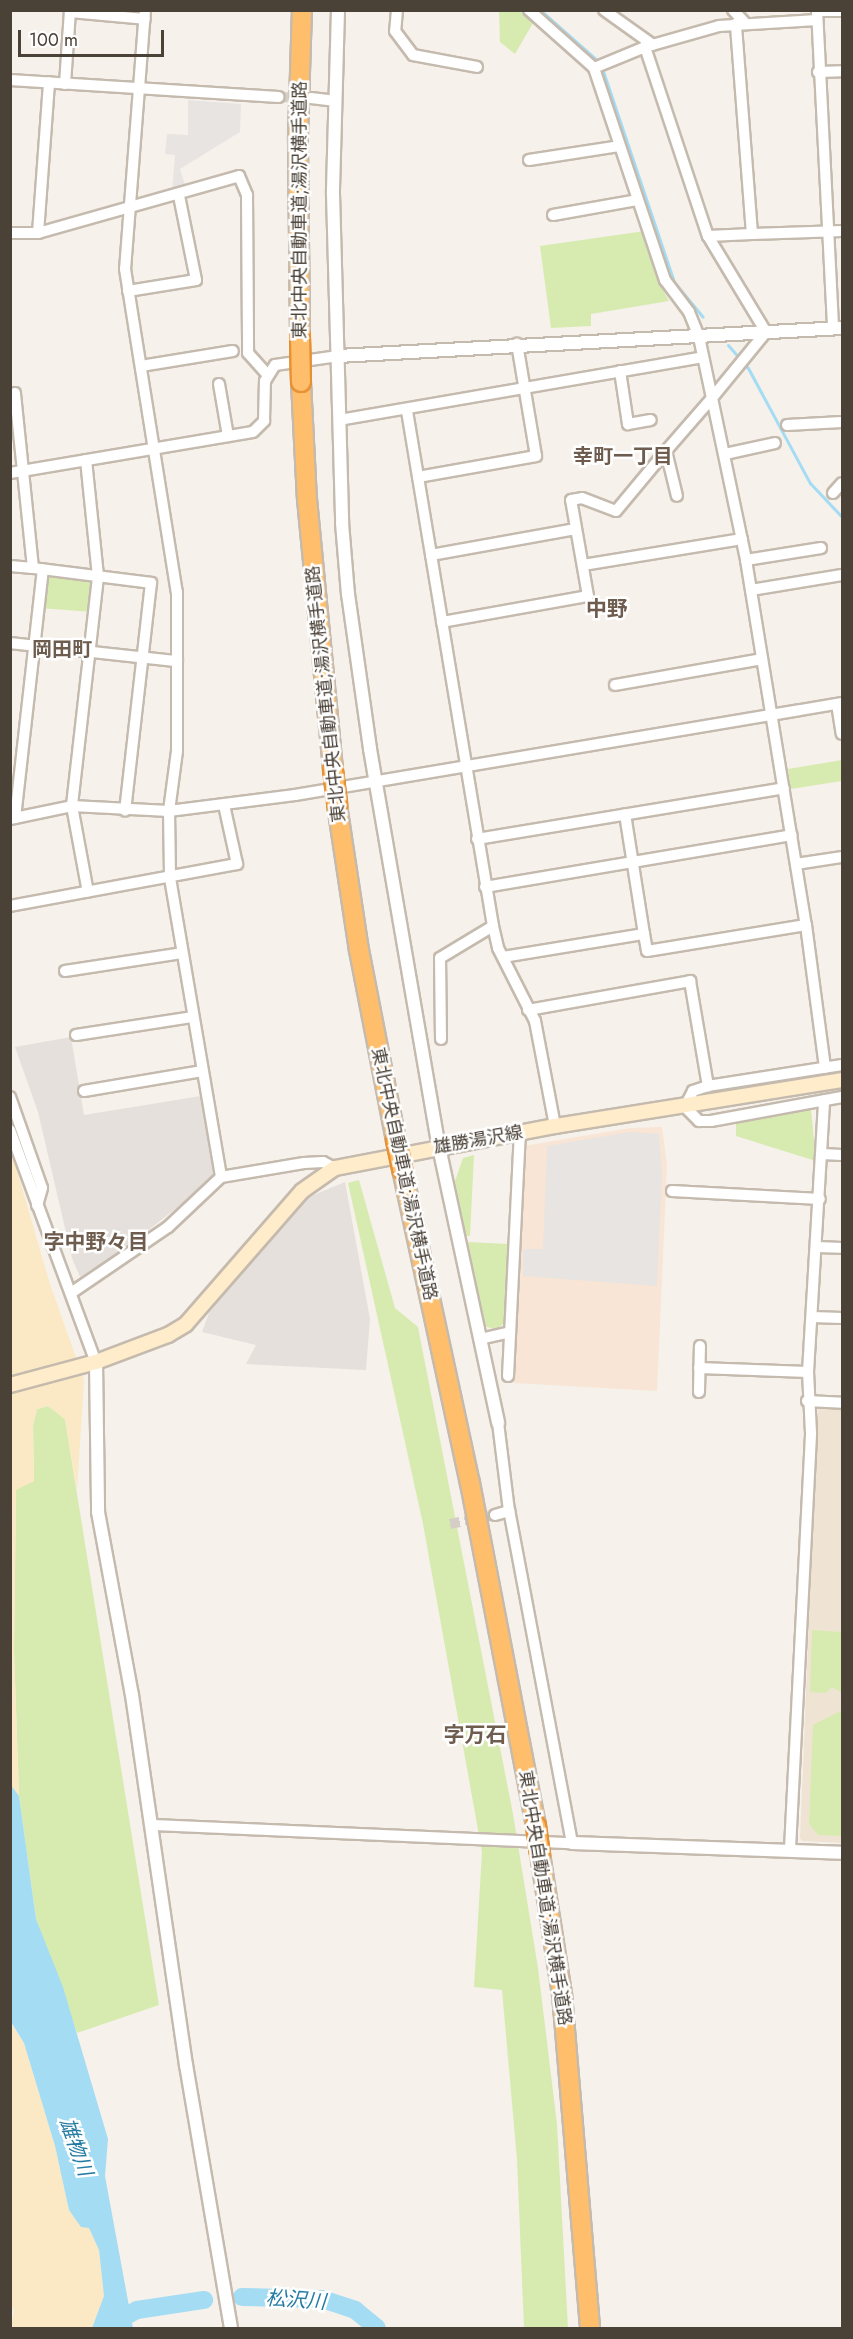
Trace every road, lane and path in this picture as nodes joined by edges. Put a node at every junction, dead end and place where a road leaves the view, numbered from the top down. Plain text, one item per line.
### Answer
1 (302, 10) edge
2 (338, 10) edge
3 (397, 10) edge
4 (529, 10) edge
5 (604, 10) edge
6 (733, 10) edge
7 (70, 11) edge
8 (843, 11) edge
9 (817, 14) edge
10 (145, 15) edge
11 (740, 23) junction
12 (649, 46) junction
13 (477, 67) dead end
14 (594, 68) junction
15 (843, 71) edge
16 (818, 72) junction
17 (10, 80) edge
18 (49, 82) junction
19 (64, 84) junction
20 (138, 90) junction
21 (278, 97) tunnel mouth
22 (311, 98) tunnel mouth
23 (334, 101) junction
24 (620, 146) junction
25 (529, 160) dead end
26 (179, 196) junction
27 (638, 200) junction
28 (129, 210) junction
29 (554, 215) dead end
30 (826, 231) junction
31 (843, 231) edge
32 (10, 233) edge
33 (38, 233) junction
34 (752, 234) junction
35 (708, 236) junction
36 (128, 291) junction
37 (838, 328) edge
38 (766, 332) junction
39 (699, 337) junction
40 (517, 344) junction
41 (233, 351) dead end
42 (338, 356) junction
43 (703, 357) junction
44 (141, 366) junction
45 (620, 371) junction
46 (267, 374) junction
47 (219, 384) dead end
48 (525, 389) junction
49 (15, 393) dead end
50 (712, 398) junction
51 (407, 411) junction
52 (15, 417) edge
53 (339, 420) junction
54 (651, 420) dead end
55 (843, 422) edge
56 (787, 425) dead end
57 (228, 436) junction
58 (775, 443) dead end
59 (154, 448) junction
60 (666, 451) junction
61 (725, 454) junction
62 (86, 460) junction
63 (25, 470) junction
64 (10, 473) edge
65 (418, 477) junction
66 (843, 483) edge
67 (833, 493) dead end
68 (677, 496) dead end
69 (576, 529) junction
70 (742, 539) junction
71 (821, 548) dead end
72 (431, 555) junction
73 (746, 560) junction
74 (583, 565) junction
75 (10, 566) edge
76 (38, 569) junction
77 (843, 575) edge
78 (98, 577) junction
79 (751, 590) junction
80 (442, 622) junction
81 (10, 643) edge
82 (34, 646) junction
83 (89, 651) junction
84 (142, 657) junction
85 (762, 659) junction
86 (177, 661) junction
87 (615, 685) dead end
88 (840, 704) edge
89 (772, 716) junction
90 (843, 734) edge
91 (466, 766) junction
92 (375, 782) junction
93 (784, 788) junction
94 (224, 805) junction
95 (72, 806) junction
96 (125, 811) junction
97 (169, 812) junction
98 (625, 814) junction
99 (13, 818) edge
100 (792, 835) junction
101 (477, 839) junction
102 (843, 857) edge
103 (633, 861) junction
104 (796, 864) junction
105 (170, 878) junction
106 (485, 887) junction
107 (88, 892) junction
108 (10, 906) edge
109 (806, 925) junction
110 (493, 926) junction
111 (645, 934) junction
112 (182, 953) junction
113 (503, 957) junction
114 (65, 971) dead end
115 (528, 1010) junction
116 (192, 1017) junction
117 (76, 1035) dead end
118 (441, 1039) dead end
119 (843, 1065) edge
120 (825, 1068) junction
121 (202, 1071) junction
122 (843, 1080) edge
123 (708, 1086) junction
124 (84, 1091) dead end
125 (10, 1097) edge
126 (843, 1097) edge
127 (824, 1100) junction
128 (685, 1107) junction
129 (555, 1126) junction
130 (10, 1130) edge
131 (520, 1132) junction
132 (439, 1147) junction
133 (822, 1154) junction
134 (843, 1155) edge
135 (335, 1168) junction
136 (221, 1178) junction
137 (672, 1191) dead end
138 (820, 1198) junction
139 (37, 1205) junction
140 (817, 1247) junction
141 (843, 1248) edge
142 (71, 1293) junction
143 (812, 1317) junction
144 (843, 1318) edge
145 (510, 1332) junction
146 (480, 1339) junction
147 (700, 1346) dead end
148 (96, 1362) junction
149 (699, 1368) junction
150 (808, 1372) junction
151 (508, 1376) dead end
152 (10, 1386) edge
153 (699, 1392) dead end
154 (807, 1401) junction
155 (843, 1403) edge
156 (498, 1423) joint
157 (509, 1510) junction
158 (495, 1515) tunnel mouth
159 (153, 1825) junction
160 (572, 1843) junction
161 (790, 1849) junction
162 (843, 1853) edge
163 (231, 2328) edge
164 (590, 2328) edge

1 - 164 highway, 東北中央自動車道;湯沢横手道路, bridge
2 - 23 street
3 - 13 street
4 - 14 street
5 - 12 street
6 - 11 street
7 - 10 street
7 - 19 street
8 - 9 street
9 - 11 street
9 - 16 street
10 - 20 street
11 - 12 street
11 - 34 street
12 - 14 street
12 - 35 street
14 - 24 street
15 - 16 street
16 - 30 street
17 - 18 street
18 - 19 street
18 - 33 street
19 - 20 street
20 - 21 street
20 - 28 street
22 - 23 street
23 - 42 street
24 - 25 street
24 - 27 street
26 - 28 street
26 - 36 street
26 - 46 street
27 - 29 street
27 - 39 street
28 - 33 street
28 - 36 street
30 - 31 street
30 - 34 street
30 - 37 street
32 - 33 street
34 - 35 street
35 - 38 street
36 - 44 street
37 - 38 street
38 - 39 street
38 - 50 street
39 - 40 street
39 - 43 street
40 - 42 street
40 - 48 street
41 - 44 street
42 - 46 street
42 - 53 street
43 - 45 street
43 - 50 street
44 - 59 street
45 - 48 street
45 - 54 street
46 - 57 street
47 - 57 street
48 - 51 street
48 - 65 street
49 - 52 street
50 - 60 street
50 - 61 street
51 - 53 street
51 - 65 street
52 - 63 street
53 - 92 street
55 - 56 street
57 - 59 street
58 - 61 street
59 - 62 street
59 - 86 street
60 - 68 street
60 - 69 street
61 - 70 street
62 - 63 street
62 - 78 street
63 - 64 street
63 - 76 street
65 - 72 street
66 - 67 street
69 - 72 street
69 - 74 street
70 - 73 street
70 - 74 street
71 - 73 street
72 - 80 street
73 - 79 street
74 - 80 street
75 - 76 street
76 - 78 street
76 - 82 street
77 - 79 street
78 - 83 street
78 - 84 street
79 - 85 street
80 - 91 street
81 - 82 street
82 - 83 street
82 - 99 street
83 - 84 street
83 - 95 street
84 - 86 street
84 - 96 street
85 - 87 street
85 - 89 street
86 - 97 street
88 - 89 street
88 - 90 street
89 - 91 street
89 - 93 street
91 - 92 street
91 - 101 street
92 - 94 street
92 - 132 street
93 - 98 street
93 - 100 street
94 - 97 street
94 - 105 street
95 - 96 street
95 - 99 street
95 - 107 street
96 - 97 street
97 - 105 street
98 - 101 street
98 - 103 street
100 - 103 street
100 - 104 street
101 - 106 street
102 - 104 street
103 - 106 street
103 - 111 street
104 - 109 street
105 - 107 street
105 - 112 street
106 - 110 street
107 - 108 street
109 - 111 street
109 - 120 street
110 - 113 street
110 - 118 street
111 - 113 street
112 - 114 street
112 - 116 street
113 - 115 street
115 - 123 street
115 - 129 street
116 - 117 street
116 - 121 street
119 - 120 street
120 - 123 street
121 - 124 street
121 - 136 street
122 - 128 main road, 雄勝湯沢線
123 - 128 street
125 - 139 street
126 - 127 street
127 - 128 street
127 - 133 street
128 - 129 main road, 雄勝湯沢線
129 - 131 main road, 雄勝湯沢線
130 - 139 street
131 - 132 main road, 雄勝湯沢線
131 - 145 street
132 - 135 main road, 雄勝湯沢線
132 - 146 street
133 - 134 street
133 - 138 street
135 - 136 street
135 - 148 main road, 雄勝湯沢線
136 - 142 street
137 - 138 street
138 - 140 street
139 - 142 street
140 - 141 street
140 - 143 street
142 - 148 street
143 - 144 street
143 - 150 street
145 - 146 street
145 - 151 street
146 - 156 street
147 - 149 street
148 - 152 main road, 雄勝湯沢線
148 - 159 street
149 - 150 street
149 - 153 street
150 - 154 street
154 - 155 street
154 - 161 street
156 - 157 street
157 - 158 street
157 - 160 street
159 - 160 street
159 - 163 street
160 - 161 street
161 - 162 street

